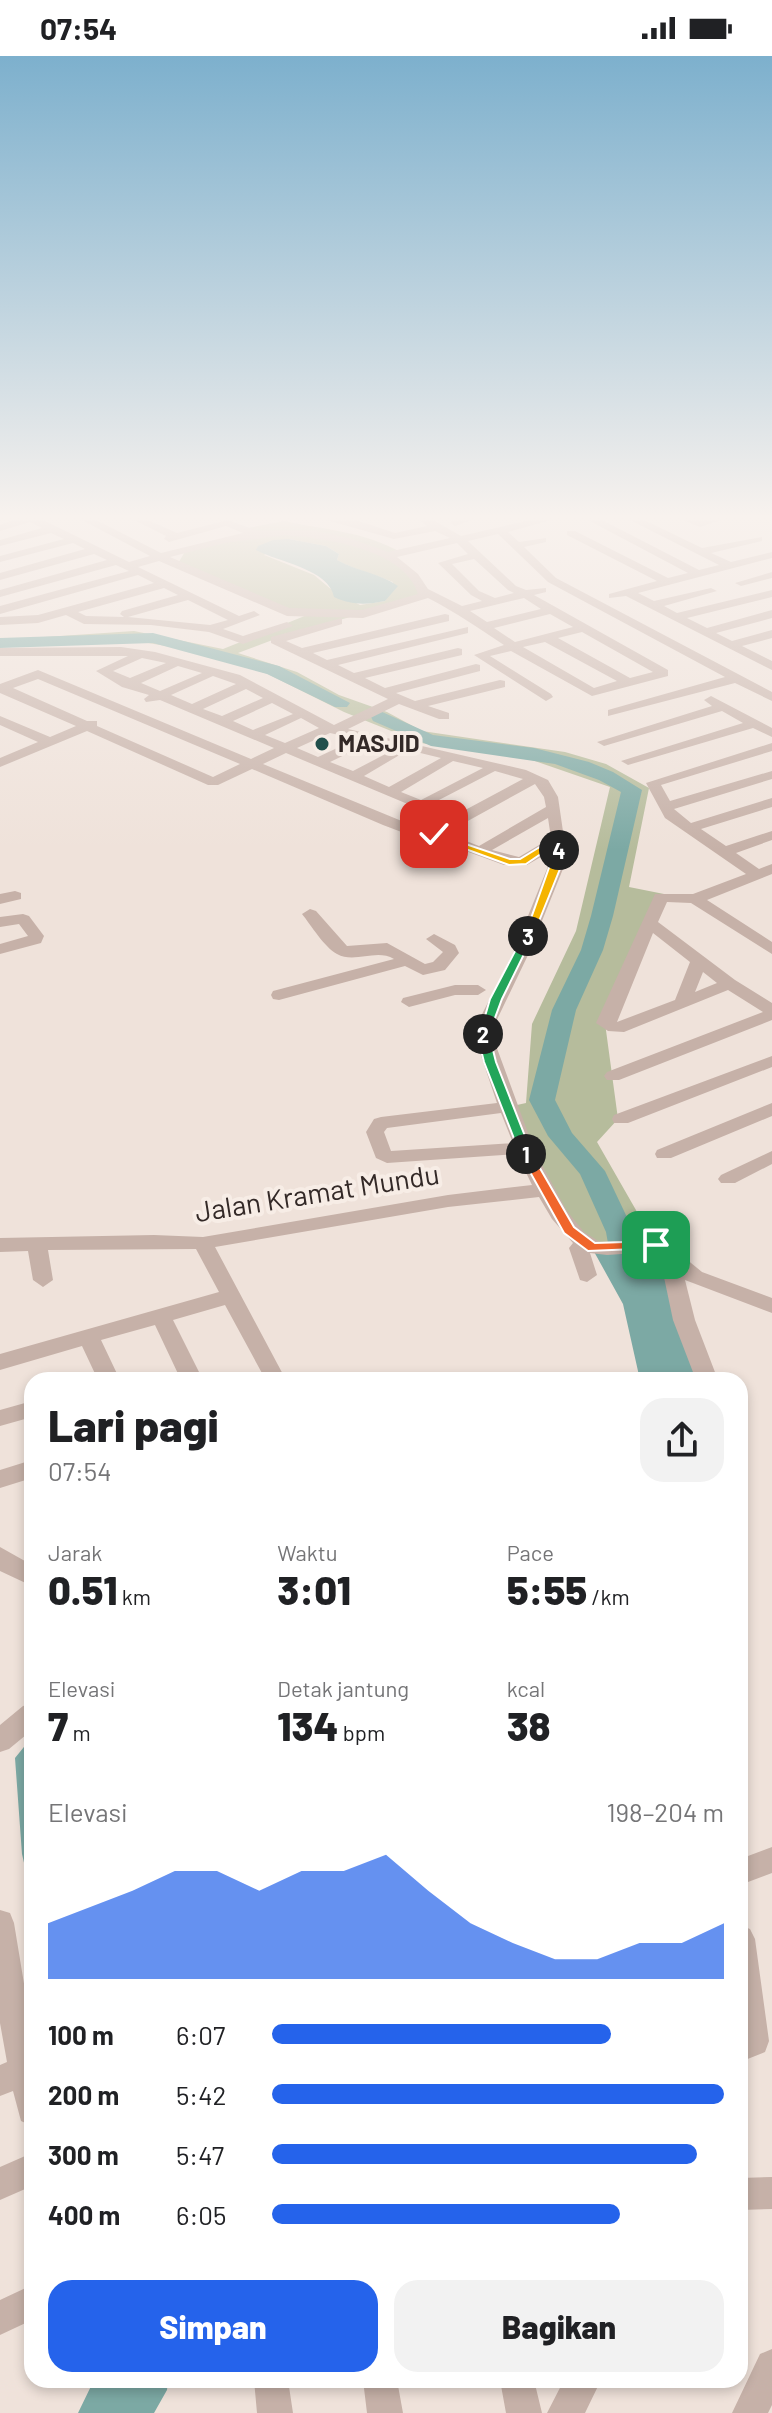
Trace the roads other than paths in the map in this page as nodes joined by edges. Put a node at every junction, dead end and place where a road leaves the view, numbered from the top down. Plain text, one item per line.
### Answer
1 (214, 630) edge
2 (274, 630) edge
3 (309, 630) edge
4 (395, 630) edge
5 (464, 630) edge
6 (487, 630) edge
7 (575, 630) edge
8 (587, 630) edge
9 (646, 630) edge
10 (701, 630) edge
11 (712, 630) edge
12 (705, 632) junction
13 (449, 634) junction
14 (772, 634) edge
15 (546, 637) junction
16 (512, 645) junction
17 (731, 645) junction
18 (0, 652) edge
19 (458, 652) junction
20 (298, 653) junction
21 (769, 663) edge
22 (328, 664) junction
23 (172, 665) junction
24 (476, 668) junction
25 (207, 675) junction
26 (732, 676) junction
27 (353, 677) junction
28 (0, 684) edge
29 (127, 684) junction
30 (631, 684) junction
31 (242, 686) junction
32 (694, 691) junction
33 (158, 697) junction
34 (546, 697) dead end
35 (772, 697) edge
36 (382, 699) junction
37 (267, 701) junction
38 (31, 702) junction
39 (415, 705) junction
40 (723, 707) junction
41 (123, 710) junction
42 (189, 710) junction
43 (613, 713) dead end
44 (444, 716) dead end
45 (0, 717) edge
46 (294, 718) junction
47 (220, 722) junction
48 (87, 726) junction
49 (766, 729) edge
50 (328, 730) junction
51 (252, 735) junction
52 (50, 742) junction
53 (604, 742) dead end
54 (772, 747) edge
55 (284, 749) junction
56 (0, 750) edge
57 (401, 751) junction
58 (15, 757) junction
59 (446, 761) junction
60 (628, 761) dead end
61 (318, 762) junction
62 (0, 763) edge
63 (248, 766) junction
64 (488, 771) junction
65 (772, 775) edge
66 (354, 776) junction
67 (532, 780) junction
68 (390, 792) junction
69 (772, 802) edge
70 (421, 805) junction
71 (666, 807) junction
72 (549, 811) junction
73 (388, 822) junction
74 (689, 828) junction
75 (434, 834) junction
76 (772, 835) edge
77 (557, 840) junction
78 (480, 851) junction
79 (723, 852) junction
80 (764, 872) edge
81 (695, 899) junction
82 (310, 914) dead end
83 (0, 922) edge
84 (650, 923) junction
85 (434, 939) dead end
86 (0, 949) edge
87 (772, 949) edge
88 (699, 960) junction
89 (406, 961) junction
90 (439, 966) junction
91 (729, 984) junction
92 (478, 990) junction
93 (279, 995) dead end
94 (496, 999) junction
95 (409, 1002) dead end
96 (682, 1004) junction
97 (772, 1012) edge
98 (772, 1061) edge
99 (613, 1076) dead end
100 (508, 1107) junction
101 (772, 1109) edge
102 (621, 1119) dead end
103 (522, 1148) junction
104 (664, 1154) dead end
105 (772, 1157) edge
106 (728, 1179) dead end
107 (545, 1190) junction
108 (37, 1243) junction
109 (203, 1243) junction
110 (589, 1244) junction
111 (0, 1245) edge
112 (671, 1264) junction
113 (587, 1275) dead end
114 (43, 1280) dead end
115 (231, 1296) junction
116 (772, 1306) edge
117 (161, 1316) junction
118 (89, 1337) junction
119 (0, 1362) edge
120 (105, 1372) edge
121 (188, 1372) edge
122 (272, 1372) edge
123 (704, 1372) edge
124 (24, 1411) edge
125 (0, 1418) edge
126 (24, 1472) edge
127 (0, 1479) edge
128 (0, 1556) edge
129 (24, 1572) edge
130 (0, 1574) edge
131 (24, 1588) edge
132 (24, 1721) edge
133 (0, 1741) edge
134 (772, 1860) edge
135 (748, 1869) edge
136 (0, 1923) edge
137 (3, 1982) edge
138 (748, 1997) edge
139 (748, 2044) edge
140 (13, 2076) edge
141 (24, 2096) edge
142 (24, 2173) edge
143 (0, 2184) edge
144 (772, 2193) edge
145 (748, 2194) edge
146 (24, 2306) edge
147 (0, 2318) edge
148 (772, 2366) edge
149 (272, 2388) edge
150 (381, 2388) edge
151 (519, 2388) edge
152 (579, 2388) edge
153 (275, 2413) edge
154 (385, 2413) edge
155 (524, 2413) edge
156 (565, 2413) edge
157 (750, 2413) edge

1 - 2 street
3 - 20 street
4 - 20 street
5 - 13 street
6 - 16 street
7 - 15 street
8 - 30 street
9 - 26 street
10 - 12 street
11 - 12 street
12 - 17 street
13 - 19 street
13 - 22 street
14 - 17 street
15 - 16 street
15 - 30 street
16 - 30 street
16 - 34 street
17 - 21 street
18 - 50 street
19 - 24 street
19 - 27 street
20 - 22 street
21 - 26 street
22 - 27 street
23 - 25 street
23 - 29 street
23 - 29 street
24 - 36 street
24 - 39 street
25 - 31 street
25 - 33 street
26 - 32 street
26 - 35 street
27 - 36 street
28 - 38 street
28 - 41 street
29 - 33 street
31 - 37 street
31 - 42 street
32 - 40 street
32 - 43 street
33 - 41 street
33 - 42 street
36 - 39 street
36 - 50 street
37 - 46 street
37 - 47 street
38 - 45 street
38 - 48 street
39 - 44 street
40 - 49 street
40 - 53 street
41 - 48 street
41 - 63 street
42 - 47 street
45 - 52 street
46 - 50 street
46 - 51 street
47 - 51 street
48 - 52 street
48 - 63 street
49 - 60 street
50 - 55 street
50 - 67 street
51 - 55 street
52 - 58 street
54 - 71 street
55 - 61 street
55 - 63 street
56 - 58 street
57 - 59 street
57 - 61 street
57 - 66 street
58 - 62 street
59 - 64 street
59 - 68 street
61 - 66 street
63 - 73 street
64 - 67 street
64 - 70 street
65 - 71 street
66 - 68 street
67 - 72 street
67 - 75 street
68 - 70 street
69 - 74 street
70 - 73 street
71 - 74 street
72 - 77 street
72 - 78 street
73 - 75 street
74 - 79 street
75 - 78 street
76 - 79 street
77 - 78 street
77 - 94 street
79 - 80 street
80 - 81 street
81 - 84 street
81 - 87 street
82 - 89 street
83 - 86 street
84 - 88 street
84 - 96 street
85 - 90 street
88 - 91 street
88 - 96 street
89 - 90 street
89 - 93 street
90 - 92 street
91 - 96 street
91 - 97 street
92 - 94 street
92 - 95 street
94 - 100 street
97 - 99 street
98 - 102 street
100 - 103 street
100 - 103 street
101 - 104 street
103 - 107 street
105 - 106 street
107 - 109 street, Jalan Kramat Mundu
107 - 110 street
108 - 109 street, Jalan Kramat Mundu
108 - 111 street, Jalan Kramat Mundu
108 - 114 street
109 - 115 street
110 - 112 street
110 - 113 street
112 - 116 street
112 - 123 street
115 - 117 street
115 - 122 street
117 - 118 street
117 - 121 street
118 - 119 street
118 - 120 street
124 - 125 street
126 - 127 street
128 - 129 street
130 - 131 street
132 - 133 street
134 - 135 street
136 - 137 street
137 - 140 street
138 - 139 street
140 - 141 street
142 - 143 street
144 - 145 street
146 - 147 street
148 - 157 street
149 - 153 street
150 - 154 street
151 - 155 street
152 - 156 street

